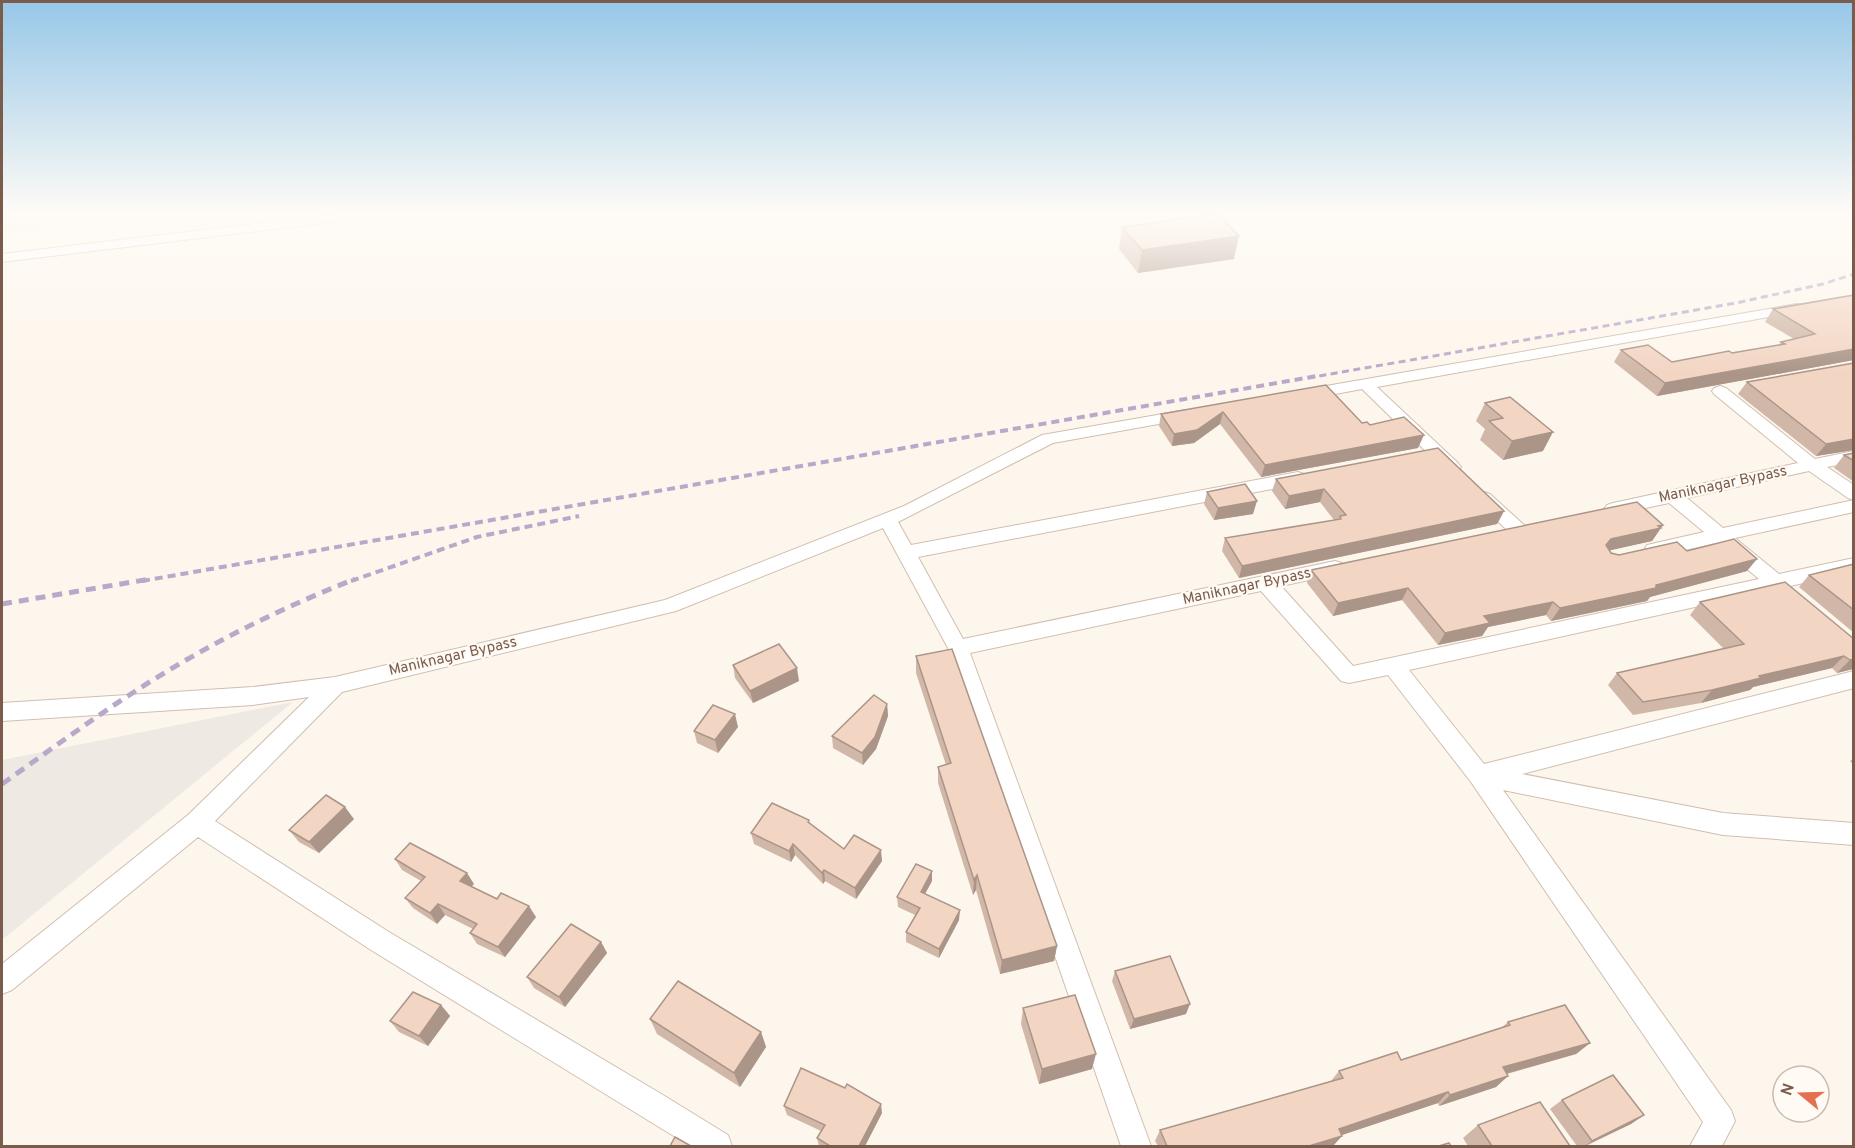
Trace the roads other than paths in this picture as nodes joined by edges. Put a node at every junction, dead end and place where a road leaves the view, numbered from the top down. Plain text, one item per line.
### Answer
1 (1810, 306) edge
2 (1365, 384) junction
3 (1743, 387) dead end
4 (1286, 398) edge
5 (1206, 412) edge
6 (1437, 452) junction
7 (1413, 456) edge
8 (1854, 456) edge
9 (1813, 466) junction
10 (1321, 474) edge
11 (1854, 494) edge
12 (1673, 496) junction
13 (1854, 506) edge
14 (1595, 513) edge
15 (888, 520) junction
16 (1539, 524) edge
17 (1517, 529) junction
18 (1494, 534) edge
19 (1719, 535) junction
20 (906, 554) junction
21 (1632, 554) edge
22 (1357, 563) edge
23 (1854, 565) edge
24 (1775, 582) junction
25 (1266, 583) junction
26 (1793, 597) edge
27 (958, 648) junction
28 (1393, 665) junction
29 (1854, 679) edge
30 (335, 685) junction
31 (2, 712) edge
32 (1479, 775) junction
33 (196, 823) junction
34 (1854, 834) edge
35 (2, 981) edge
36 (1714, 1142) edge
37 (717, 1146) edge
38 (1136, 1146) edge

1 - 2 street
2 - 4 street
2 - 6 street
3 - 9 street
5 - 15 street, Maniknagar Bypass
6 - 7 street
6 - 17 street
8 - 9 street, Maniknagar Bypass
9 - 11 street
9 - 12 street, Maniknagar Bypass
10 - 20 street
12 - 14 street, Maniknagar Bypass
12 - 19 street
13 - 19 street
15 - 20 street
15 - 30 street, Maniknagar Bypass
16 - 17 street
17 - 18 street
19 - 21 street
19 - 24 street
20 - 27 street
22 - 25 street, Maniknagar Bypass
23 - 24 street
24 - 26 street
24 - 28 street
25 - 27 street, Maniknagar Bypass
25 - 28 street
27 - 38 street
28 - 32 street
29 - 32 street
30 - 31 street, Maniknagar Bypass
30 - 33 street
32 - 34 street
32 - 36 street
33 - 35 street
33 - 37 street

